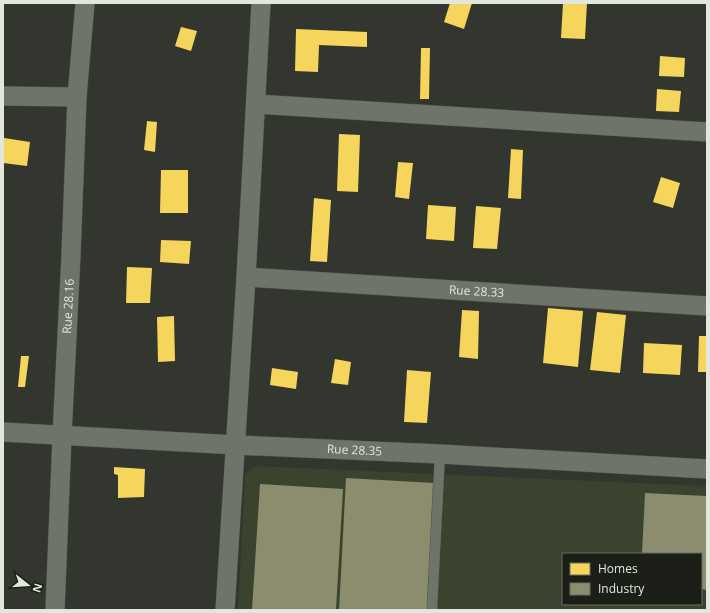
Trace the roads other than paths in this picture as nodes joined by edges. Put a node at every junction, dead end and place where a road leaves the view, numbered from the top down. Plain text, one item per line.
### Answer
1 (85, 3) edge
2 (261, 3) edge
3 (3, 96) edge
4 (77, 98) junction
5 (256, 104) junction
6 (707, 132) edge
7 (246, 277) junction
8 (707, 306) edge
9 (3, 432) edge
10 (62, 436) junction
11 (236, 445) junction
12 (440, 454) junction
13 (707, 469) edge
14 (55, 610) edge
15 (225, 610) edge
16 (432, 610) edge

1 - 4 street, Rue 28.16
2 - 5 street
3 - 4 street
4 - 10 street, Rue 28.16
5 - 6 street
5 - 7 street
7 - 8 street, Rue 28.33
7 - 11 street
9 - 10 street, Rue 28.35
10 - 11 street, Rue 28.35
10 - 14 street, Rue 28.16
11 - 12 street, Rue 28.35
11 - 15 street
12 - 13 street, Rue 28.35
12 - 16 lane

